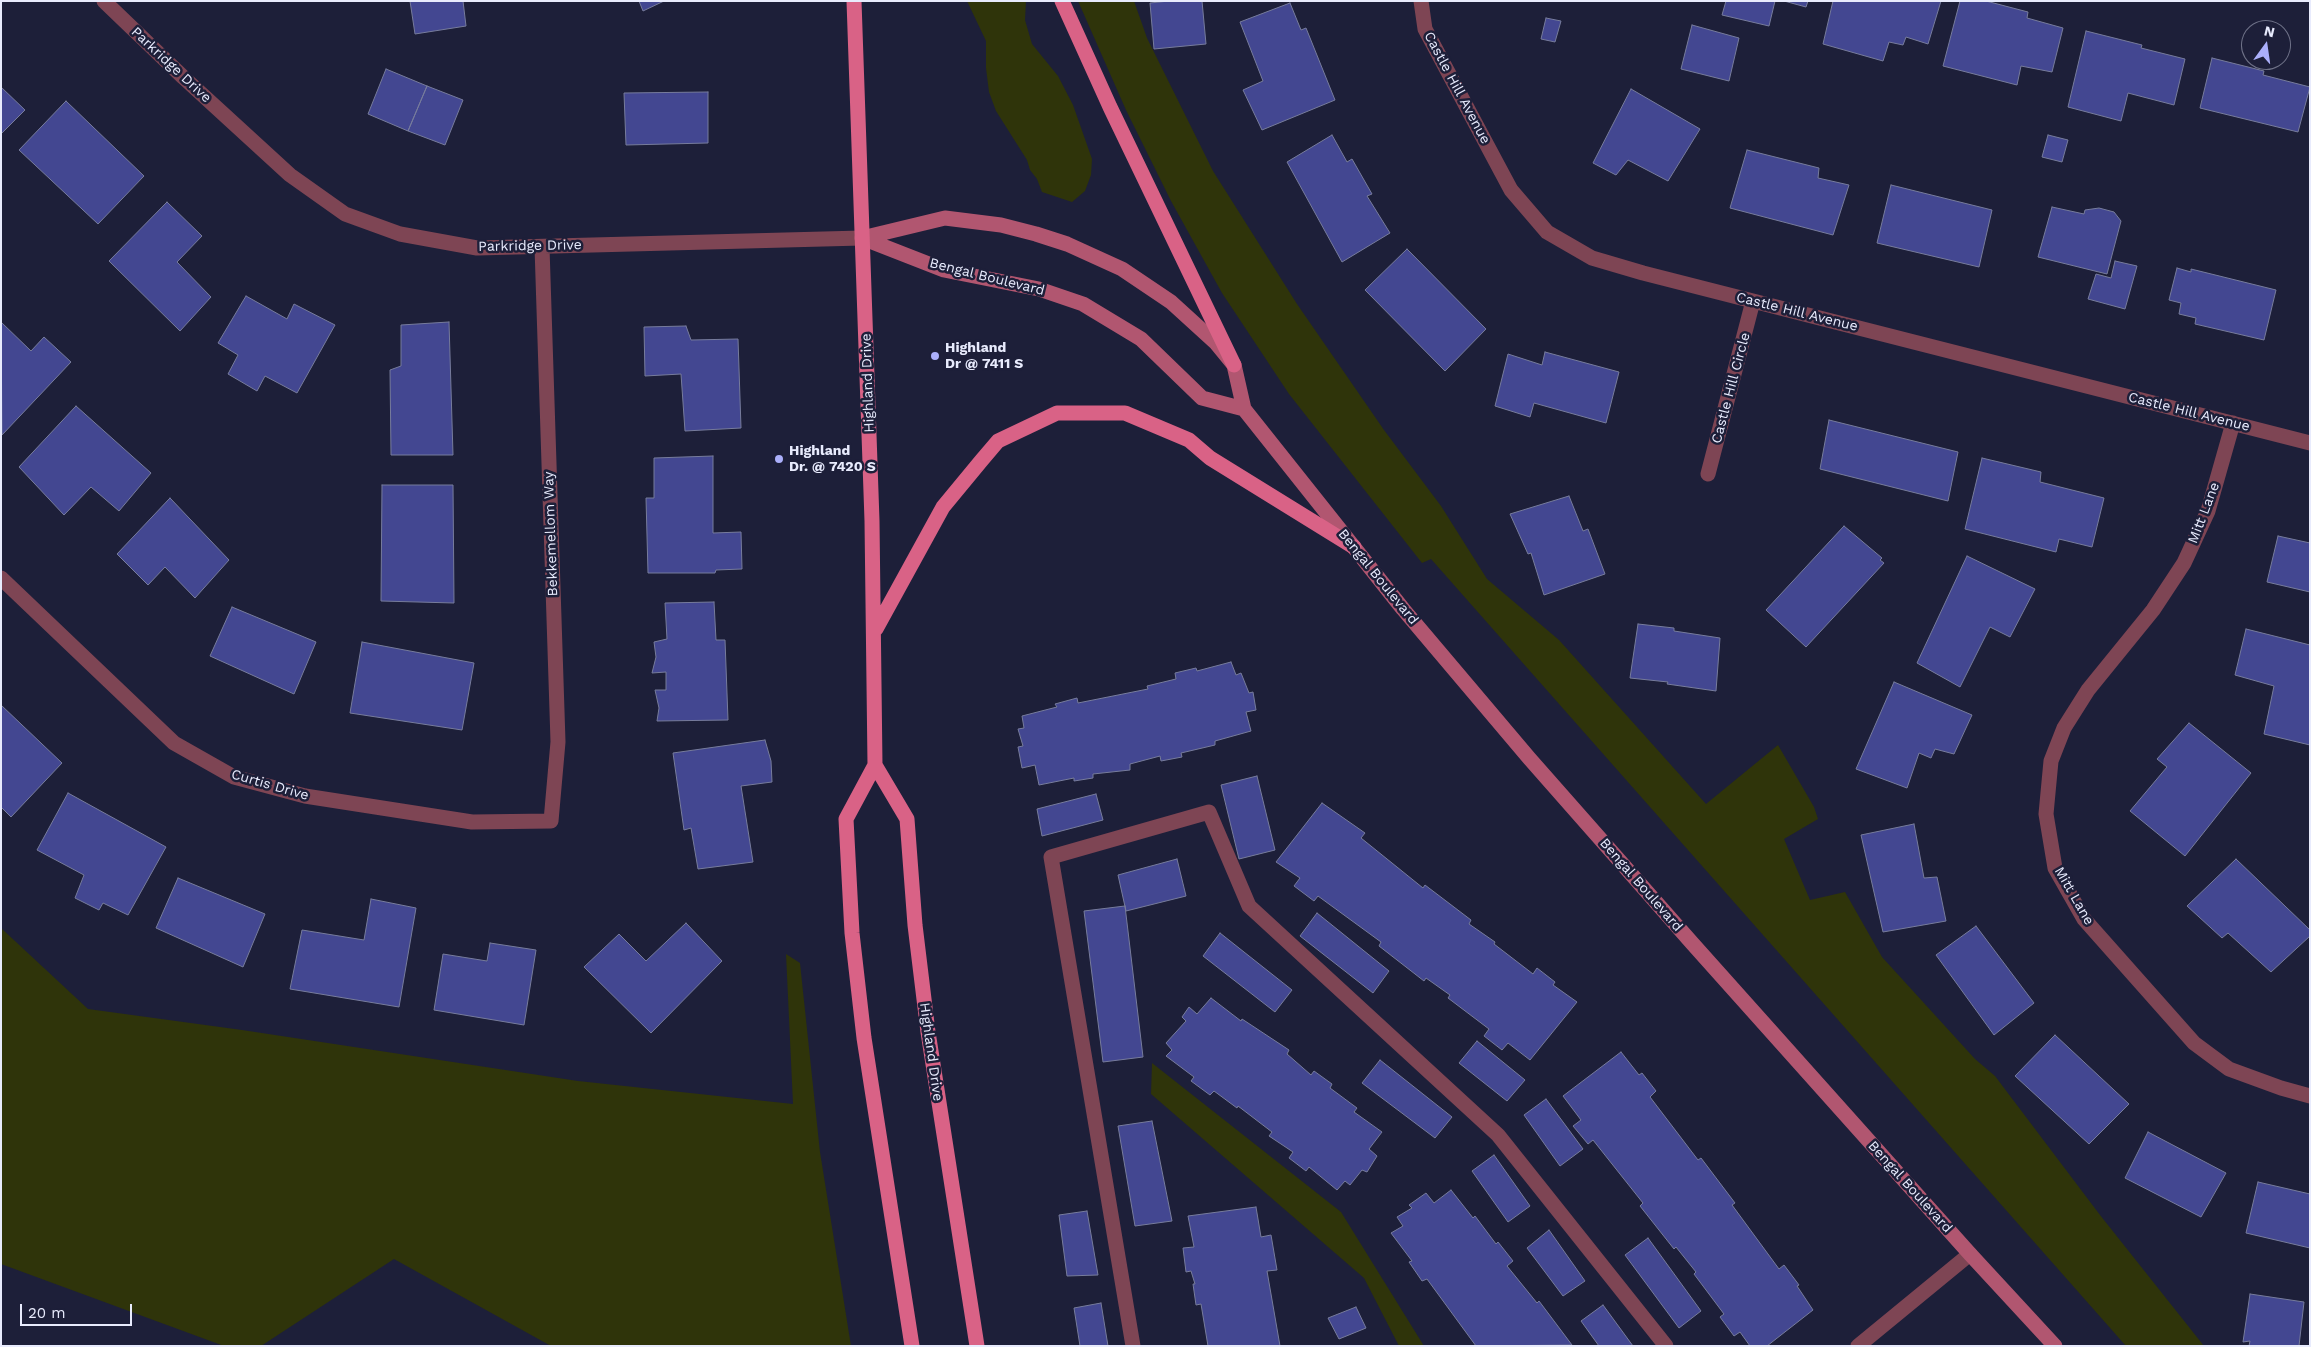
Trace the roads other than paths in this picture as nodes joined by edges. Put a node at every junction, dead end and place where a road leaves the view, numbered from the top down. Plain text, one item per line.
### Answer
1 (104, 1) edge
2 (854, 1) edge
3 (1062, 1) edge
4 (1421, 1) edge
5 (862, 238) junction
6 (542, 247) junction
7 (1754, 301) junction
8 (1234, 365) junction
9 (1244, 409) junction
10 (2233, 423) junction
11 (2310, 443) edge
12 (1708, 474) dead end
13 (1354, 547) junction
14 (1, 578) edge
15 (875, 631) junction
16 (875, 765) junction
17 (551, 821) joint
18 (2310, 1096) edge
19 (1970, 1254) junction
20 (912, 1346) edge
21 (977, 1346) edge
22 (1133, 1346) edge
23 (1666, 1346) edge
24 (1858, 1346) edge
25 (2055, 1346) edge

1 - 6 street, Parkridge Drive
2 - 5 main road, Highland Drive
3 - 8 main road
4 - 7 street, Castle Hill Avenue
5 - 6 street, Parkridge Drive
5 - 8 main road, Bengal Boulevard
5 - 9 main road, Bengal Boulevard
5 - 15 main road, Highland Drive
6 - 17 street, Bekkemellom Way
7 - 10 street, Castle Hill Avenue
7 - 12 street, Castle Hill Circle
8 - 9 main road, Bengal Boulevard
9 - 13 main road, Bengal Boulevard
10 - 11 street, Castle Hill Avenue
10 - 18 street, Mitt Lane
13 - 15 main road
13 - 19 main road, Bengal Boulevard
14 - 17 street, Curtis Drive
15 - 16 main road, Highland Drive
16 - 20 main road, Highland Drive
16 - 21 main road, Highland Drive
19 - 24 street
19 - 25 main road, Bengal Boulevard
22 - 23 street

